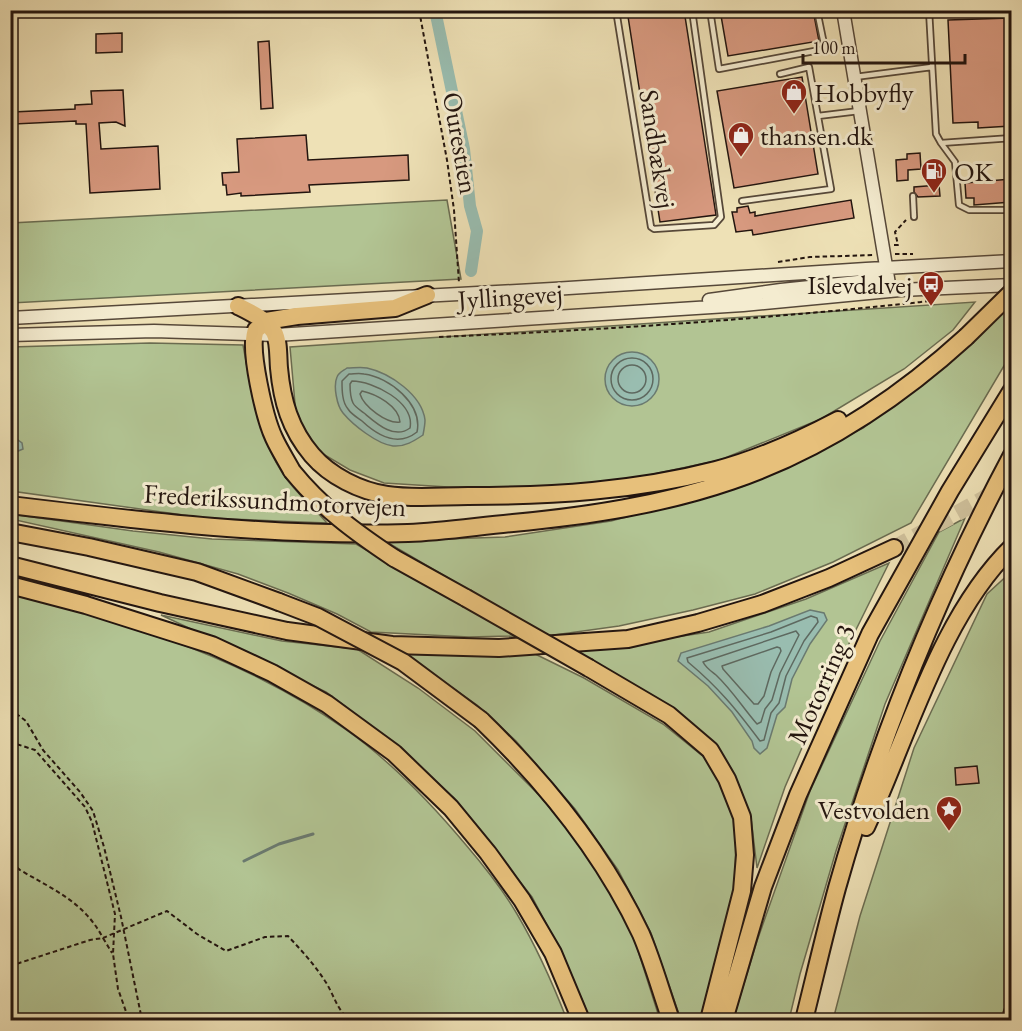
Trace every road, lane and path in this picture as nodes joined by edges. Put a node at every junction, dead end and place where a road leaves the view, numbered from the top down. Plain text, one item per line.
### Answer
1 (418, 10) edge
2 (616, 10) edge
3 (692, 10) edge
4 (710, 10) edge
5 (817, 10) edge
6 (843, 10) edge
7 (929, 10) edge
8 (932, 67) junction
9 (780, 74) dead end
10 (854, 77) junction
11 (859, 111) junction
12 (818, 116) junction
13 (1011, 138) edge
14 (941, 143) junction
15 (913, 196) dead end
16 (742, 201) dead end
17 (1011, 210) edge
18 (914, 217) joint
19 (883, 246) junction
20 (1011, 261) edge
21 (885, 268) junction
22 (459, 283) dead end
23 (1011, 285) edge
24 (890, 290) junction
25 (1011, 292) edge
26 (427, 295) junction
27 (238, 306) junction
28 (675, 309) junction
29 (10, 318) edge
30 (271, 328) junction
31 (10, 335) edge
32 (254, 335) junction
33 (928, 370) junction
34 (1011, 390) edge
35 (1011, 455) edge
36 (10, 505) edge
37 (10, 532) edge
38 (1011, 547) edge
39 (894, 548) tunnel mouth
40 (10, 565) edge
41 (10, 585) edge
42 (10, 709) edge
43 (10, 742) edge
44 (10, 855) edge
45 (837, 887) junction
46 (123, 929) junction
47 (113, 934) junction
48 (103, 938) junction
49 (113, 954) junction
50 (10, 966) edge
51 (1011, 985) edge
52 (129, 1020) edge
53 (142, 1020) edge
54 (351, 1020) edge
55 (581, 1020) edge
56 (671, 1020) edge
57 (709, 1020) edge
58 (724, 1020) edge
59 (804, 1020) edge
60 (1001, 1020) edge

1 - 22 path, Ourestien
2 - 3 lane, Sandbækvej
4 - 5 lane
6 - 10 street
7 - 8 lane
8 - 10 lane
8 - 14 lane
9 - 12 lane
10 - 11 street
11 - 12 lane
11 - 19 street
12 - 16 lane
13 - 14 lane
14 - 17 lane
15 - 18 lane
18 - 19 path
19 - 21 street
20 - 21 street, Jyllingevej
21 - 24 street
21 - 26 street, Jyllingevej
21 - 28 street
23 - 24 street, Jyllingevej
24 - 28 street, Jyllingevej
25 - 33 highway, Frederikssundmotorvejen, bridge
26 - 27 street, Jyllingevej
26 - 30 highway
27 - 29 street, Jyllingevej
27 - 30 highway
28 - 30 street, Jyllingevej
30 - 32 highway
30 - 33 highway
31 - 32 street
32 - 57 highway, bridge
33 - 36 highway, Frederikssundmotorvejen
34 - 58 highway, Motorring 3
35 - 45 highway
37 - 56 highway, bridge
38 - 45 highway
39 - 40 highway
41 - 55 highway
42 - 46 path
43 - 47 path
44 - 48 path
45 - 59 highway
46 - 47 path
46 - 53 path
46 - 54 path
47 - 48 path
47 - 49 path
48 - 49 path
48 - 50 path
49 - 52 path
51 - 60 path

